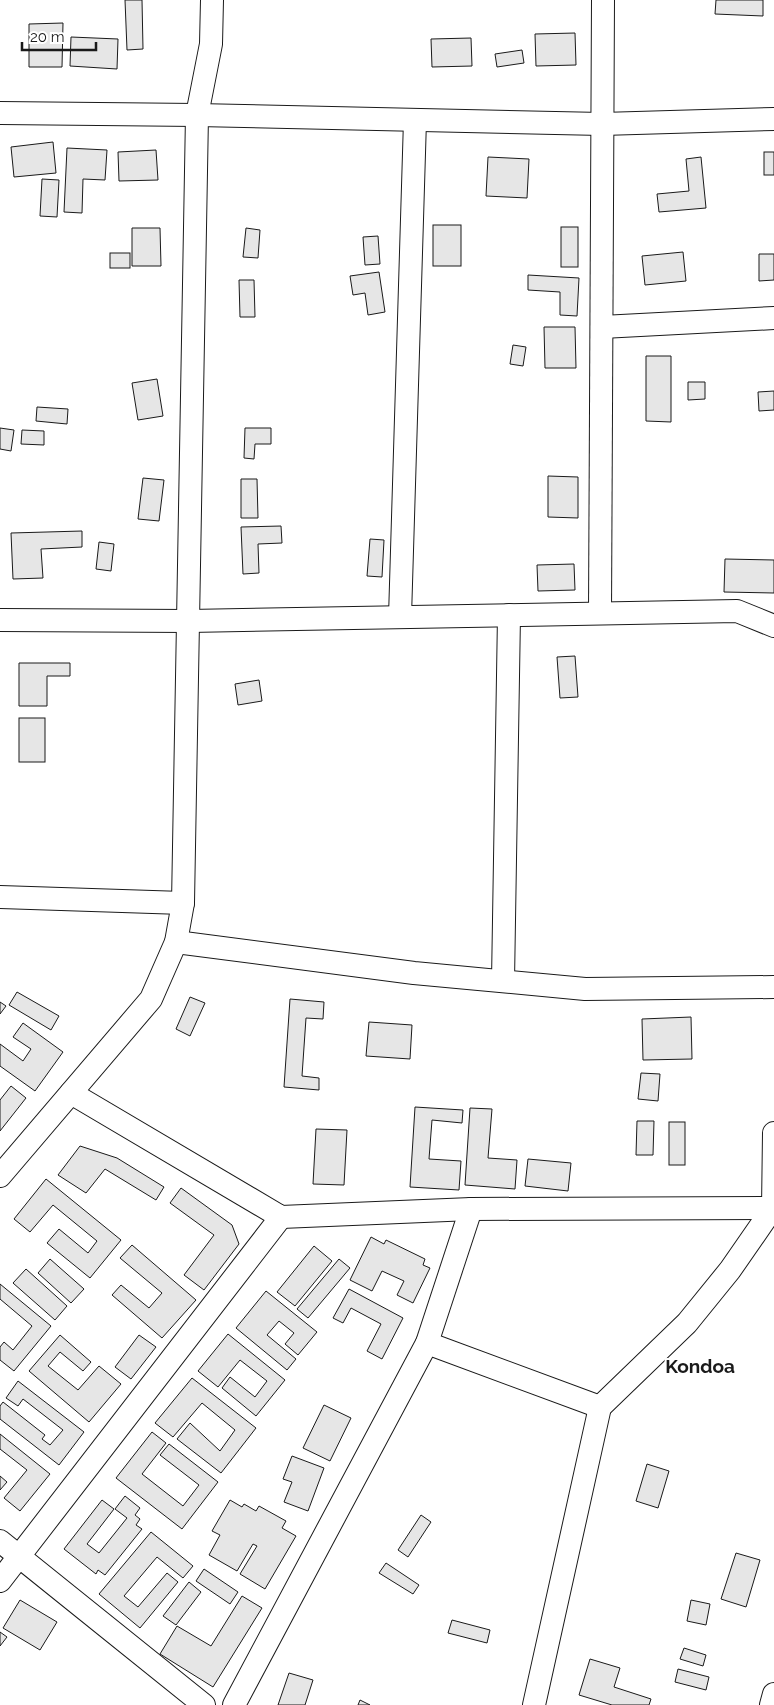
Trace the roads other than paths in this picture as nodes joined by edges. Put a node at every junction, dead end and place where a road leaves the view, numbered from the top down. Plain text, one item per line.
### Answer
1 (212, 0) edge
2 (603, 0) edge
3 (0, 113) edge
4 (197, 115) junction
5 (774, 119) edge
6 (415, 120) junction
7 (602, 124) junction
8 (774, 318) edge
9 (602, 327) junction
10 (600, 613) junction
11 (509, 615) junction
12 (400, 617) junction
13 (0, 620) edge
14 (189, 621) junction
15 (774, 626) edge
16 (0, 897) edge
17 (183, 903) junction
18 (176, 942) junction
19 (503, 981) junction
20 (774, 987) edge
21 (71, 1093) junction
22 (774, 1133) edge
23 (0, 1176) edge
24 (471, 1208) junction
25 (774, 1208) edge
26 (281, 1217) junction
27 (427, 1343) junction
28 (600, 1407) junction
29 (0, 1541) edge
30 (19, 1556) junction
31 (0, 1581) edge
32 (774, 1694) edge
33 (204, 1705) edge
34 (234, 1705) edge
35 (534, 1705) edge
36 (772, 1705) edge

1 - 4 street
2 - 7 street
3 - 4 street
4 - 6 street
4 - 14 street
5 - 7 street
6 - 7 street
6 - 12 street
7 - 9 street
8 - 9 street
9 - 10 street
10 - 11 street
10 - 15 street
11 - 12 street
11 - 19 street
12 - 14 street
13 - 14 street
14 - 17 street
16 - 17 street
17 - 18 street
18 - 19 street
18 - 21 street
19 - 20 street
21 - 23 street
21 - 26 street
22 - 25 street
24 - 25 street
24 - 26 street
24 - 27 street
25 - 28 street
26 - 30 street
27 - 28 street
27 - 34 street
28 - 35 street
29 - 30 street
30 - 31 street
30 - 33 street
32 - 36 street

